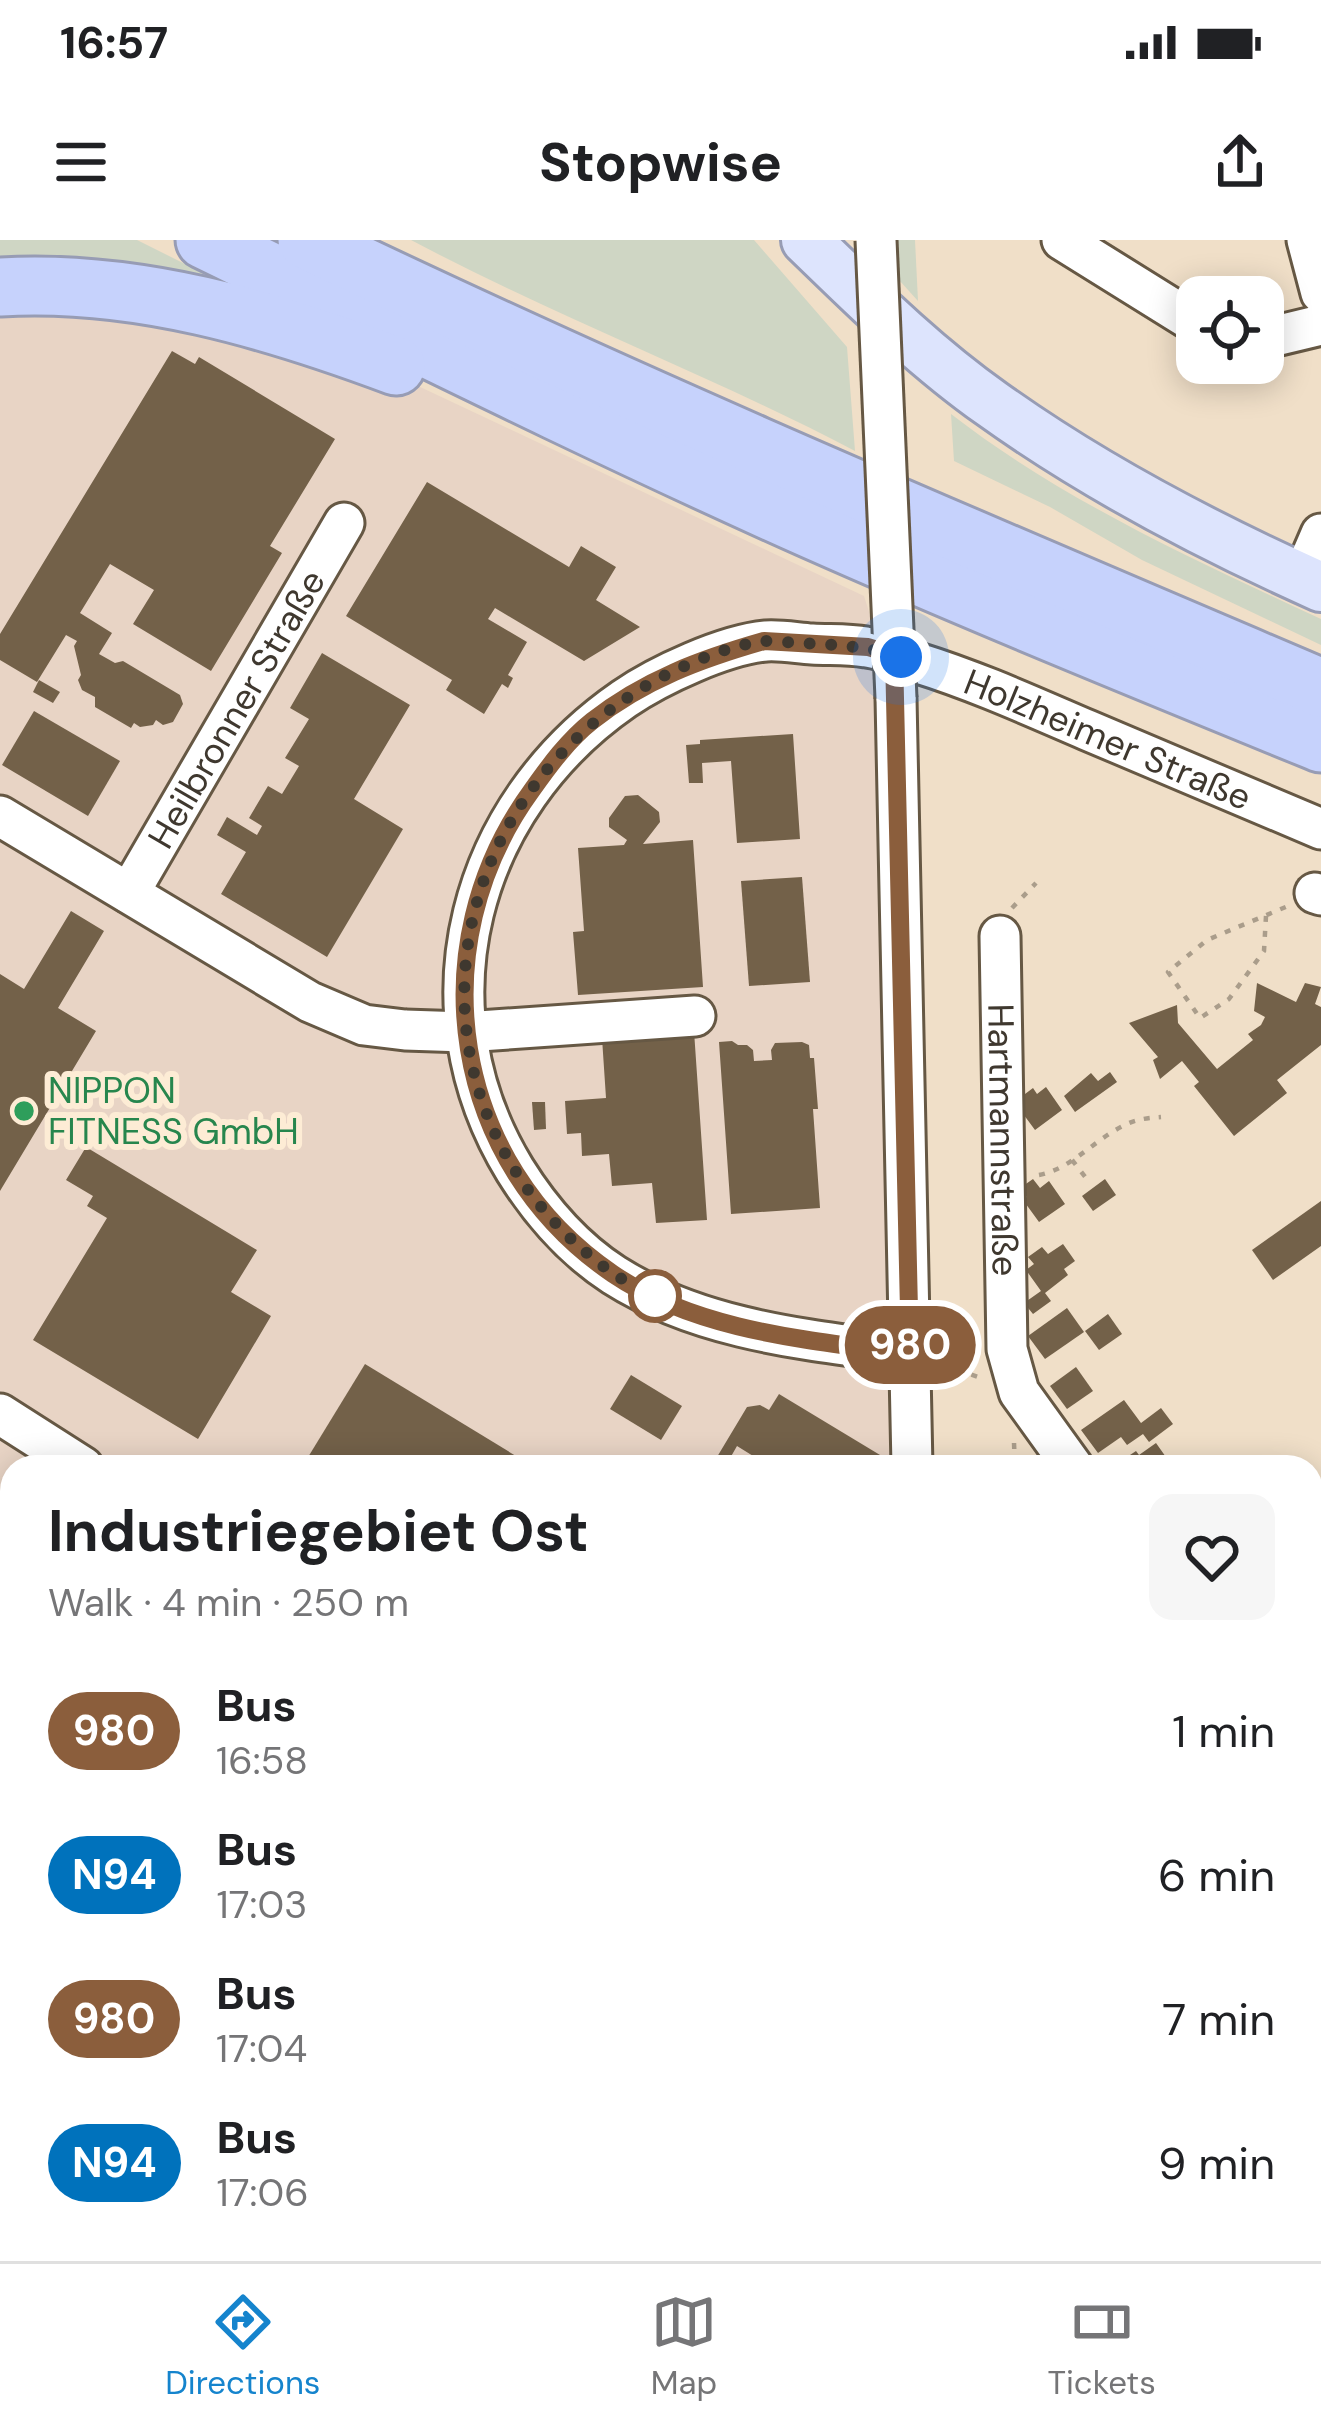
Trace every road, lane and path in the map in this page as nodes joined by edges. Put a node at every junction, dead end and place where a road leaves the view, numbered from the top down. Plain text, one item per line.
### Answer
1 (205, 240) edge
2 (307, 240) edge
3 (351, 240) edge
4 (806, 240) edge
5 (876, 240) edge
6 (1062, 240) edge
7 (1307, 240) edge
8 (403, 286) junction
9 (0, 287) edge
10 (1321, 293) edge
11 (1176, 311) edge
12 (1321, 325) edge
13 (1284, 334) edge
14 (522, 394) junction
15 (344, 523) dead end
16 (1321, 534) edge
17 (1311, 582) edge
18 (1321, 688) edge
19 (1321, 743) edge
20 (0, 816) edge
21 (1321, 829) edge
22 (129, 892) junction
23 (1318, 894) edge
24 (1267, 916) junction
25 (1000, 936) dead end
26 (694, 1016) dead end
27 (465, 1032) junction
28 (1161, 1117) dead end
29 (1072, 1160) junction
30 (1090, 1183) dead end
31 (1004, 1196) junction
32 (910, 1354) junction
33 (0, 1414) edge
34 (64, 1455) edge
35 (911, 1455) edge
36 (1064, 1455) edge

1 - 14 highway
2 - 8 highway
3 - 8 highway
4 - 17 main road
5 - 32 street, bridge
6 - 11 street
7 - 10 street
8 - 18 highway
9 - 14 highway
12 - 13 street
14 - 19 highway
15 - 22 street, Heilbronner Straße
16 - 17 street
20 - 22 street
21 - 27 street, Holzheimer Straße
22 - 27 street
23 - 24 path
24 - 24 path
25 - 31 street, Hartmannstraße
26 - 27 street
27 - 32 street, Holzheimer Straße
28 - 29 path
29 - 30 path
29 - 31 path
31 - 36 street, Hartmannstraße
32 - 35 street
33 - 34 street

